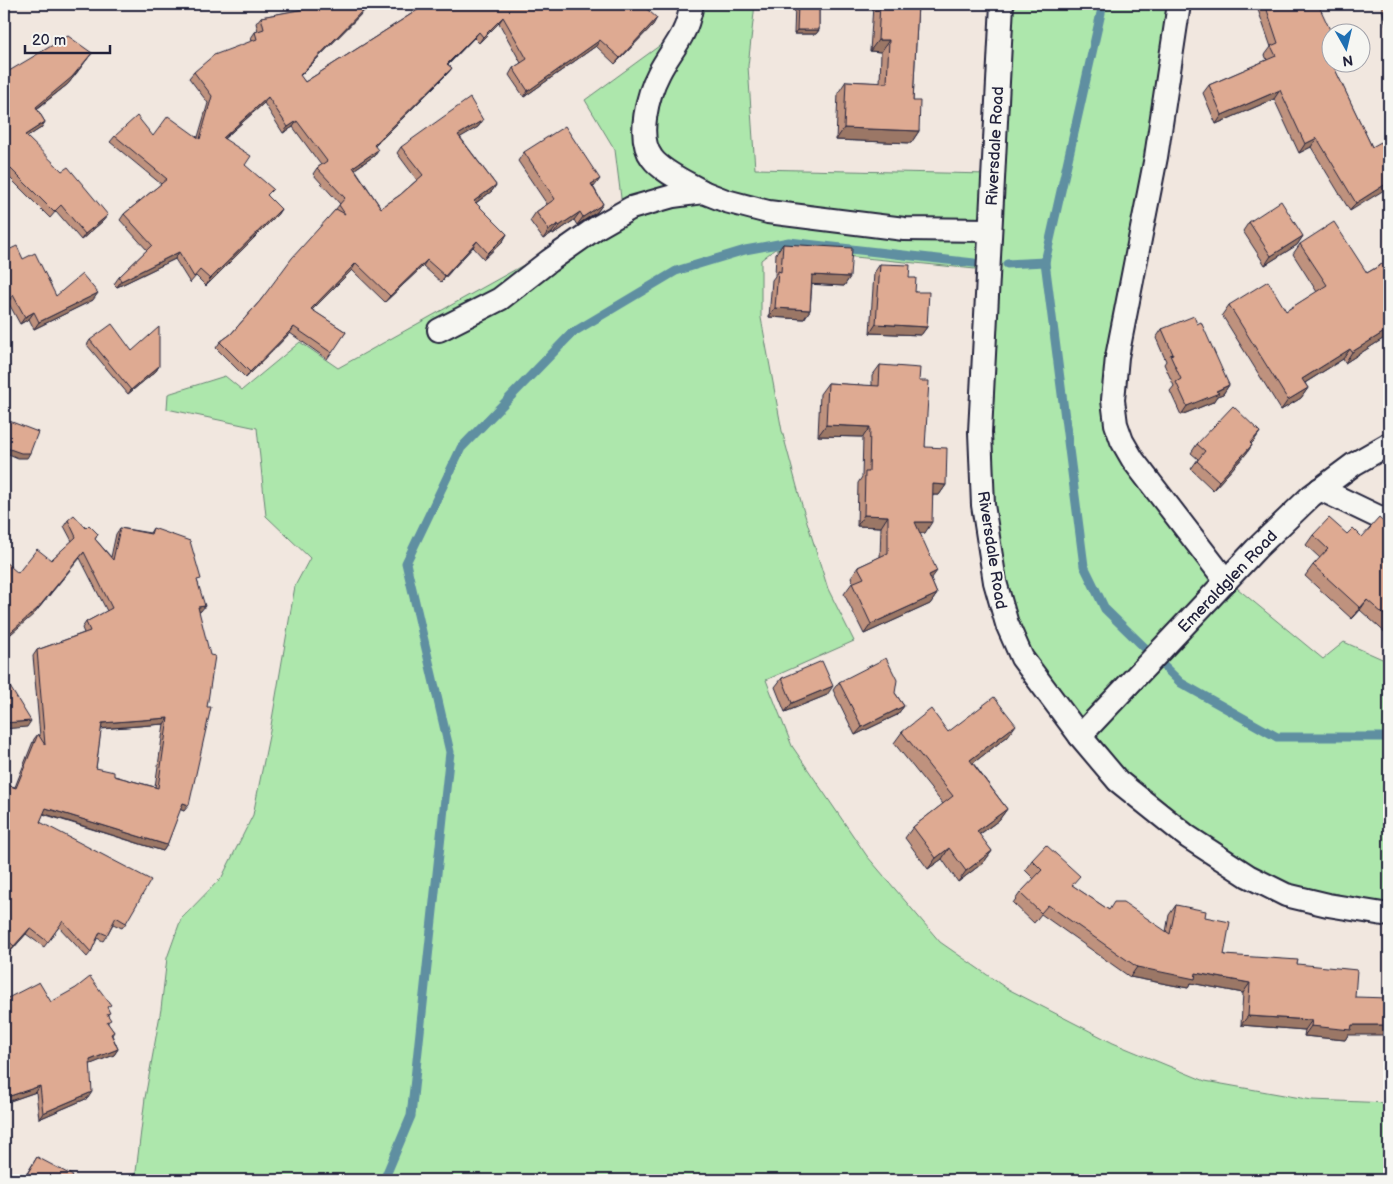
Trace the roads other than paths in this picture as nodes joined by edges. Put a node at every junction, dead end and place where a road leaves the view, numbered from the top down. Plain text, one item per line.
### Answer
1 (692, 4) edge
2 (1002, 4) edge
3 (1179, 4) edge
4 (703, 192) junction
5 (990, 230) junction
6 (439, 330) dead end
7 (1389, 444) edge
8 (1320, 489) junction
9 (1389, 522) edge
10 (1226, 581) junction
11 (1080, 736) junction
12 (1389, 915) edge

1 - 4 street
2 - 5 street, Riversdale Road
3 - 10 street
4 - 5 street
4 - 6 street
5 - 11 street, Riversdale Road
7 - 8 street, Emeraldglen Road
8 - 9 street
8 - 10 street, Emeraldglen Road
10 - 11 street, Emeraldglen Road
11 - 12 street, Riversdale Road

